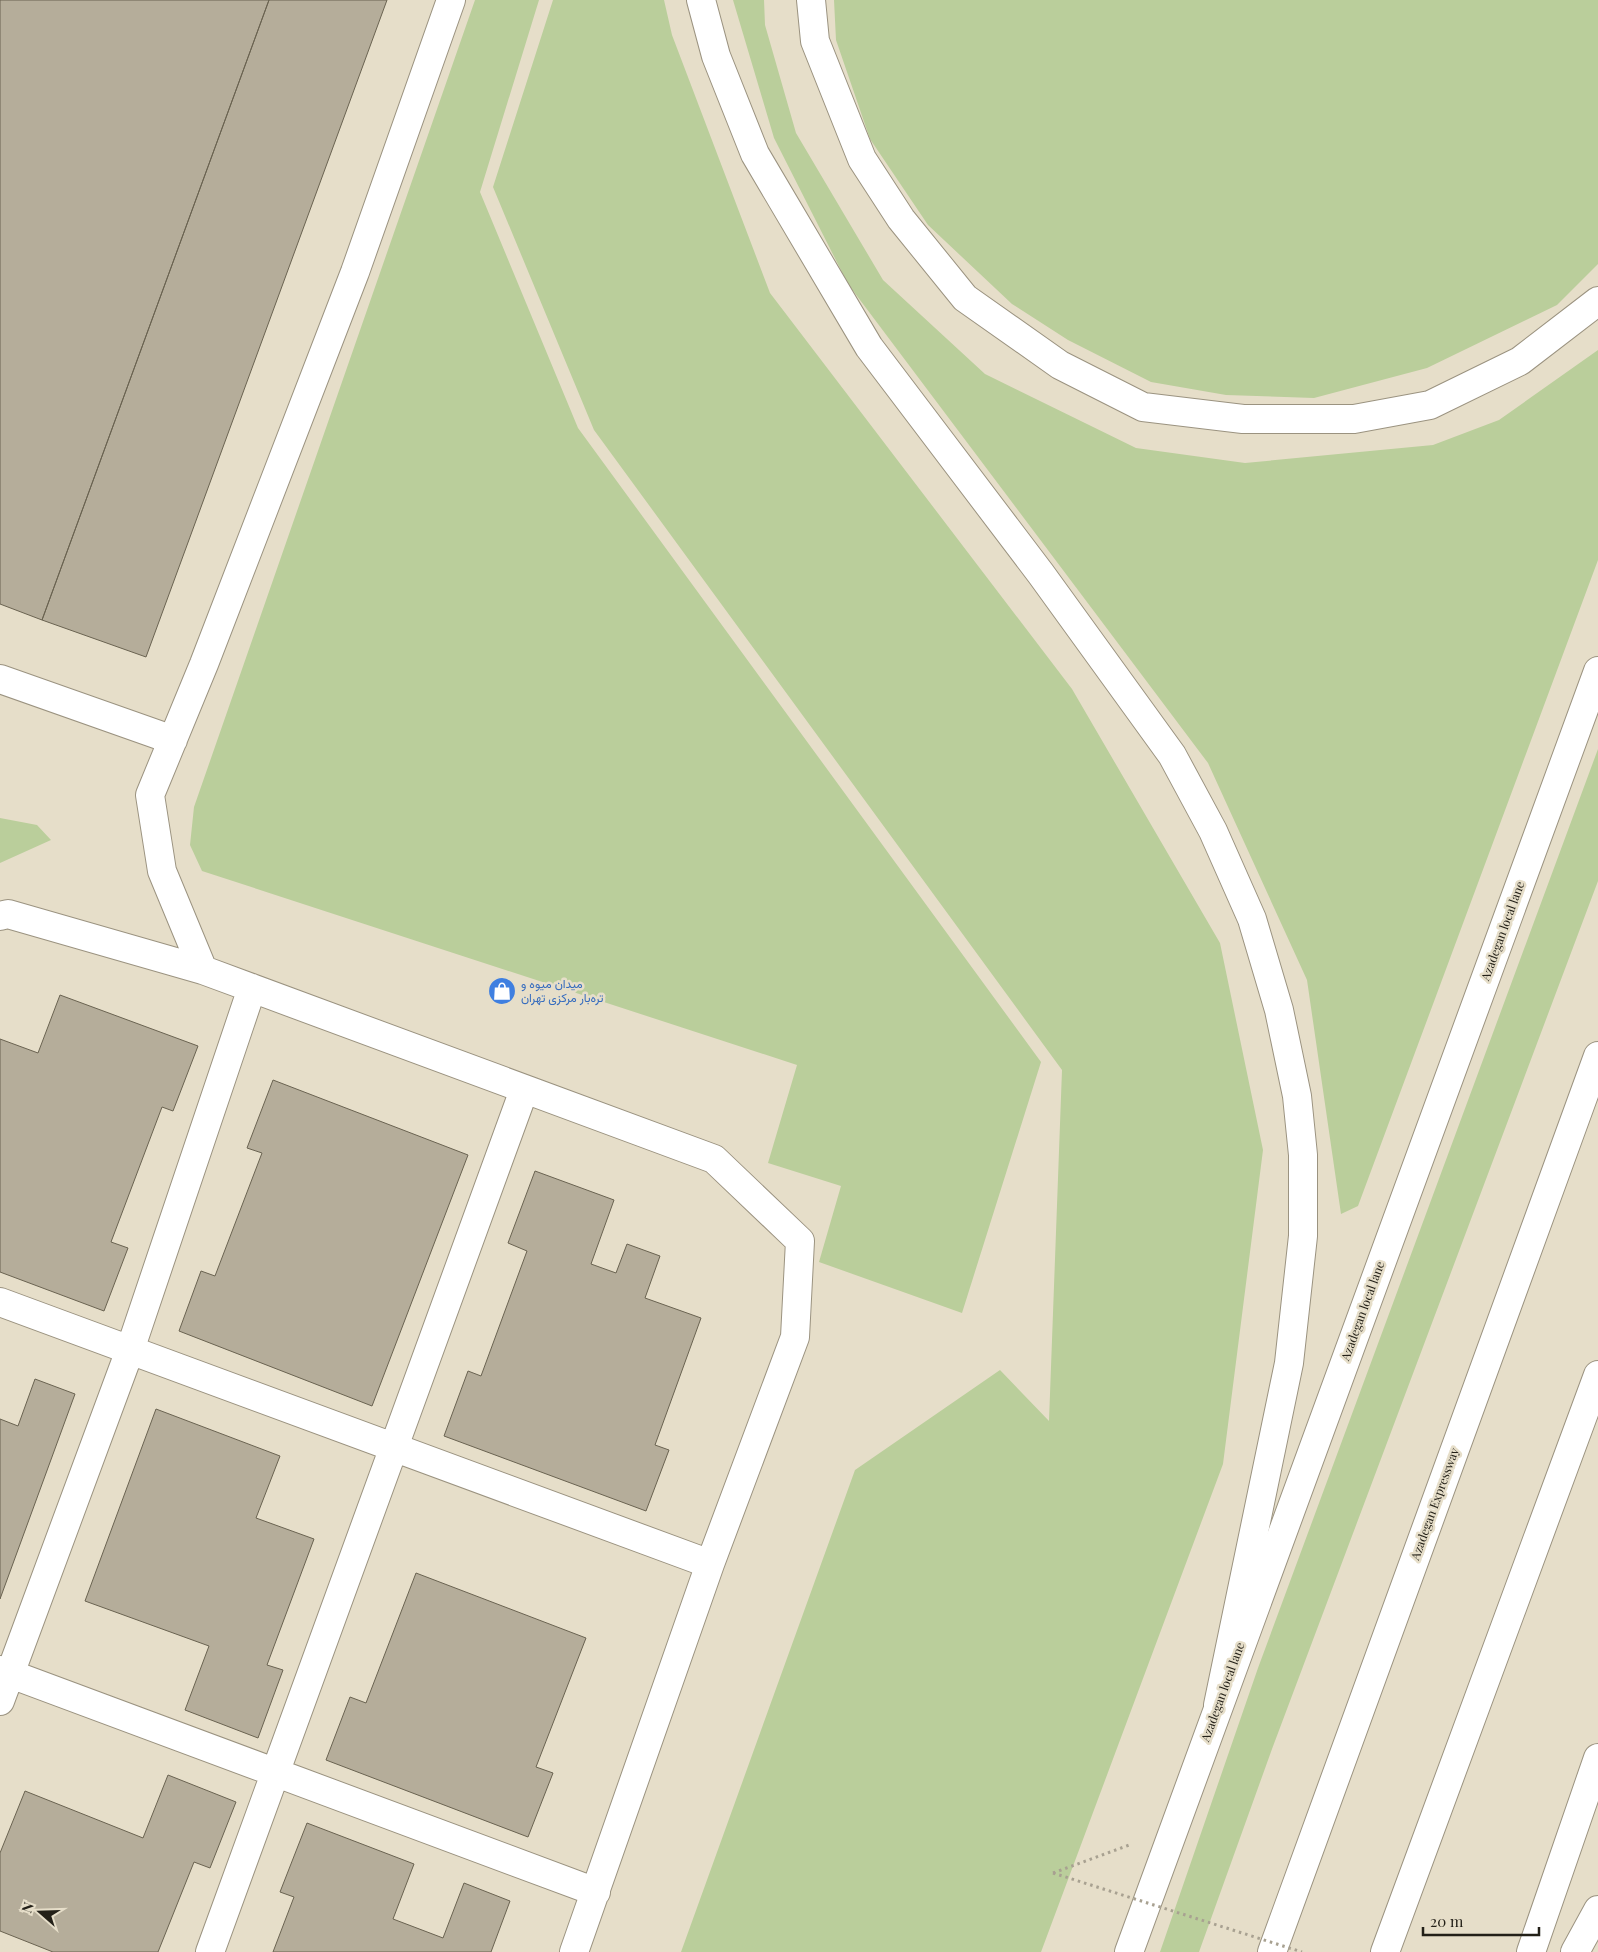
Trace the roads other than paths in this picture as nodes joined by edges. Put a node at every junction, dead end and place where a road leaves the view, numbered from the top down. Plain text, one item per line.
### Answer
1 (452, 0) edge
2 (701, 0) edge
3 (811, 0) edge
4 (1598, 301) edge
5 (1598, 671) edge
6 (0, 679) edge
7 (173, 740) junction
8 (0, 916) edge
9 (203, 970) junction
10 (252, 988) junction
11 (1598, 1056) edge
12 (524, 1090) junction
13 (0, 1302) edge
14 (130, 1350) junction
15 (1598, 1375) edge
16 (394, 1448) junction
17 (710, 1564) junction
18 (5, 1672) edge
19 (0, 1701) edge
20 (1218, 1705) junction
21 (1598, 1758) edge
22 (276, 1773) junction
23 (596, 1892) junction
24 (1598, 1910) edge
25 (210, 1952) edge
26 (574, 1952) edge
27 (1129, 1952) edge
28 (1272, 1952) edge
29 (1385, 1952) edge
30 (1531, 1952) edge
31 (1575, 1952) edge

1 - 7 main road
2 - 20 main road
3 - 4 main road
5 - 20 main road, Azadegan local lane
6 - 7 main road
7 - 9 main road
8 - 9 main road
9 - 10 main road
10 - 12 main road
10 - 14 main road
11 - 28 main road, Azadegan Expressway
12 - 16 main road
12 - 17 main road
13 - 14 main road
14 - 16 main road
14 - 18 main road
15 - 29 main road
16 - 17 main road
16 - 22 main road
17 - 23 main road
18 - 19 main road
18 - 22 main road
20 - 27 main road, Azadegan local lane
21 - 30 main road
22 - 23 main road
22 - 25 main road
23 - 26 main road
24 - 31 main road

